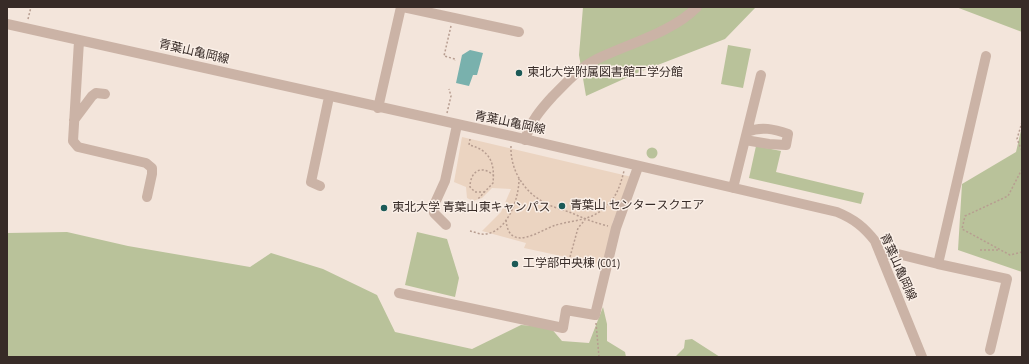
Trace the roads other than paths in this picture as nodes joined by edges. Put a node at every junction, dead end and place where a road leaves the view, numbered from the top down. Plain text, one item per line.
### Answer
1 (402, 7) edge
2 (698, 7) edge
3 (7, 24) edge
4 (519, 32) dead end
5 (79, 40) junction
6 (986, 56) dead end
7 (761, 75) dead end
8 (105, 94) dead end
9 (329, 97) junction
10 (378, 108) junction
11 (74, 120) junction
12 (457, 125) junction
13 (525, 140) junction
14 (638, 167) junction
15 (320, 186) dead end
16 (733, 188) junction
17 (147, 197) dead end
18 (446, 225) dead end
19 (882, 257) junction
20 (938, 264) junction
21 (399, 293) dead end
22 (990, 350) dead end
23 (922, 357) edge

1 - 4 street
1 - 10 street
2 - 13 street
3 - 5 street, 青葉山亀岡線
5 - 9 street, 青葉山亀岡線
5 - 11 street
6 - 20 street
7 - 16 street
8 - 11 street
9 - 10 street, 青葉山亀岡線
9 - 15 street
10 - 12 street, 青葉山亀岡線
11 - 17 street
12 - 13 street, 青葉山亀岡線
12 - 18 street
13 - 14 street, 青葉山亀岡線
14 - 16 street, 青葉山亀岡線
14 - 21 street
16 - 19 street, 青葉山亀岡線
19 - 20 street
19 - 23 street, 青葉山亀岡線
20 - 22 street

